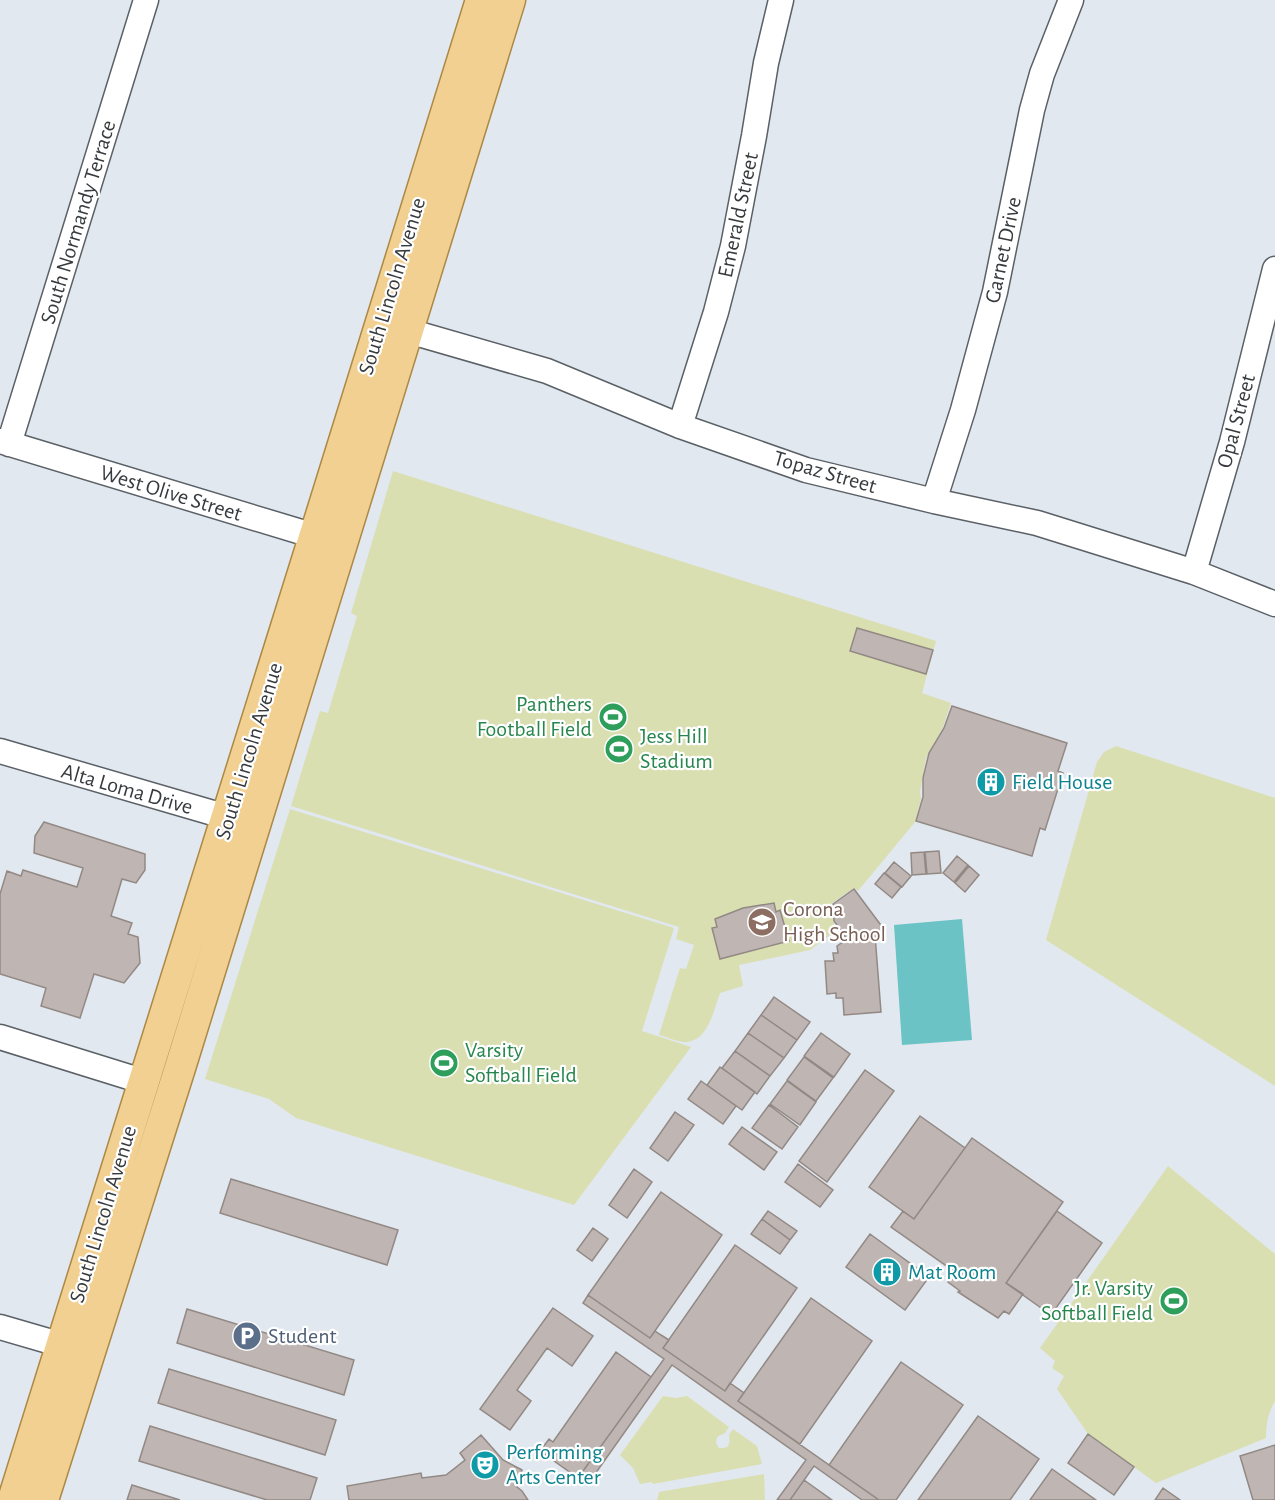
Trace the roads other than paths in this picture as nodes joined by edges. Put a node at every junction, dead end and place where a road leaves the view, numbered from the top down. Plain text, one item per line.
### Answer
1 (146, 0) edge
2 (481, 0) edge
3 (510, 0) edge
4 (781, 0) edge
5 (1071, 0) edge
6 (1275, 269) edge
7 (380, 323) junction
8 (408, 330) junction
9 (680, 426) junction
10 (4, 442) edge
11 (934, 501) junction
12 (329, 540) junction
13 (1194, 572) junction
14 (1275, 604) edge
15 (0, 751) edge
16 (241, 822) junction
17 (0, 1037) edge
18 (145, 1082) junction
19 (0, 1327) edge
20 (63, 1346) junction
21 (14, 1500) edge
22 (44, 1500) edge

1 - 10 street, South Normandy Terrace
2 - 7 main road, South Lincoln Avenue
3 - 8 main road, South Lincoln Avenue
4 - 9 street, Emerald Street
5 - 11 street, Garnet Drive
6 - 13 street, Opal Street
7 - 8 street, Topaz Street
7 - 12 main road, South Lincoln Avenue
8 - 9 street, Topaz Street
8 - 12 main road, South Lincoln Avenue
9 - 11 street, Topaz Street
10 - 12 street, West Olive Street
11 - 13 street, Topaz Street
12 - 16 main road, South Lincoln Avenue
13 - 14 street, Topaz Street
15 - 16 street, Alta Loma Drive
16 - 18 main road, South Lincoln Avenue
16 - 22 main road, South Lincoln Avenue
17 - 18 street
18 - 20 main road, South Lincoln Avenue
19 - 20 street
20 - 21 main road, South Lincoln Avenue

